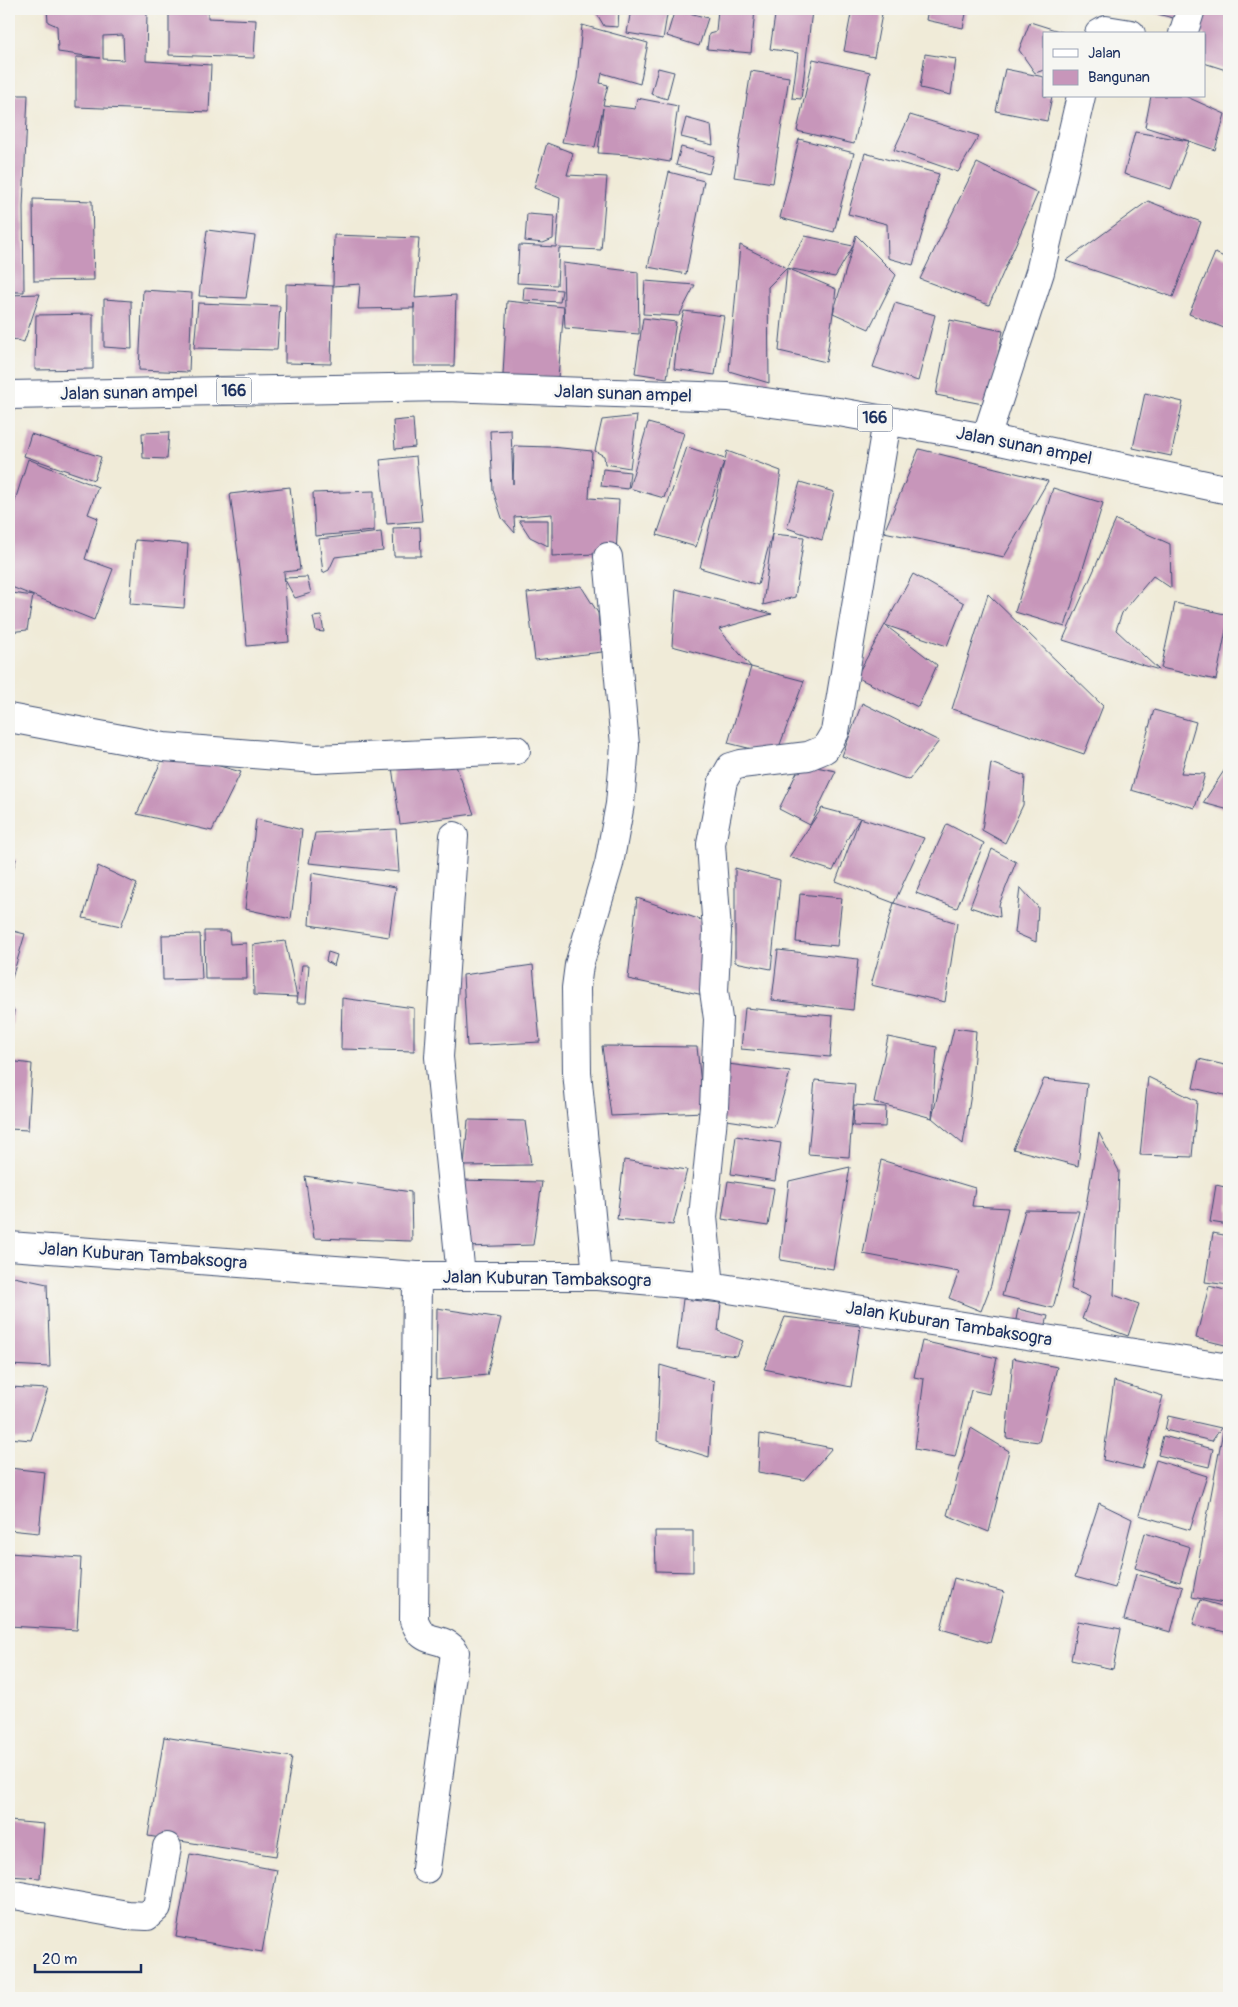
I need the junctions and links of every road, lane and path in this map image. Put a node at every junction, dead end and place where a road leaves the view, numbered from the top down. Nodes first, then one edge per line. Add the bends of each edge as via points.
1 (1192, 9) edge
2 (1102, 32) edge
3 (1118, 32) edge
4 (1184, 32) edge
5 (1081, 98) edge
6 (9, 395) edge
7 (887, 421) junction
8 (986, 438) junction
9 (1229, 490) edge
10 (608, 557) dead end
11 (9, 718) edge
12 (516, 750) dead end
13 (454, 836) dead end
14 (9, 1246) edge
15 (416, 1276) junction
16 (460, 1276) junction
17 (597, 1276) junction
18 (710, 1286) junction
19 (1229, 1368) edge
20 (167, 1847) dead end
21 (426, 1869) dead end
22 (9, 1894) edge

1 - 4 street
2 - 3 street
5 - 8 street via 1040,272
6 - 7 street, Jalan sunan ampel / 166 via 446,387 728,397
7 - 8 street, Jalan sunan ampel / 166
7 - 18 street via 835,732 825,748 808,756 741,764 731,767 723,781 711,844 717,931 714,991 718,1019 714,1107 703,1217
8 - 9 street, Jalan sunan ampel / 166
10 - 17 street via 625,745 623,774 609,864 579,965 576,988 577,1072
11 - 12 street via 164,748 317,758
13 - 16 street via 439,1057
14 - 15 street, Jalan Kuburan Tambaksogra
15 - 16 street, Jalan Kuburan Tambaksogra
15 - 21 street via 414,1621 421,1633 450,1645 455,1652
16 - 17 street, Jalan Kuburan Tambaksogra
17 - 18 street, Jalan Kuburan Tambaksogra
18 - 19 street, Jalan Kuburan Tambaksogra
20 - 22 street via 157,1907 147,1916

